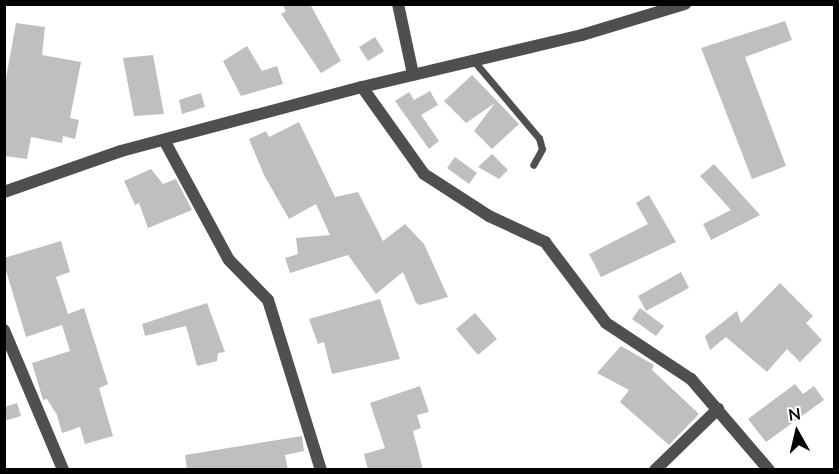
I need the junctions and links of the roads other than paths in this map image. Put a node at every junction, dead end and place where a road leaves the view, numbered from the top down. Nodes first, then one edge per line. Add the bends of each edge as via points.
1 (398, 4) edge
2 (685, 4) edge
3 (473, 60) junction
4 (412, 74) junction
5 (362, 87) junction
6 (164, 140) junction
7 (533, 165) dead end
8 (4, 192) edge
9 (4, 330) edge
10 (718, 409) junction
11 (63, 470) edge
12 (321, 470) edge
13 (655, 470) edge
14 (769, 470) edge

1 - 4 street
2 - 3 street via 629,23
3 - 4 street
3 - 7 lane via 539,138 542,149
4 - 5 street
5 - 6 street
5 - 10 street via 400,144 437,186 545,242 606,323 691,379
6 - 8 street
6 - 12 street via 229,260 268,300
9 - 11 street
10 - 13 street
10 - 14 street

